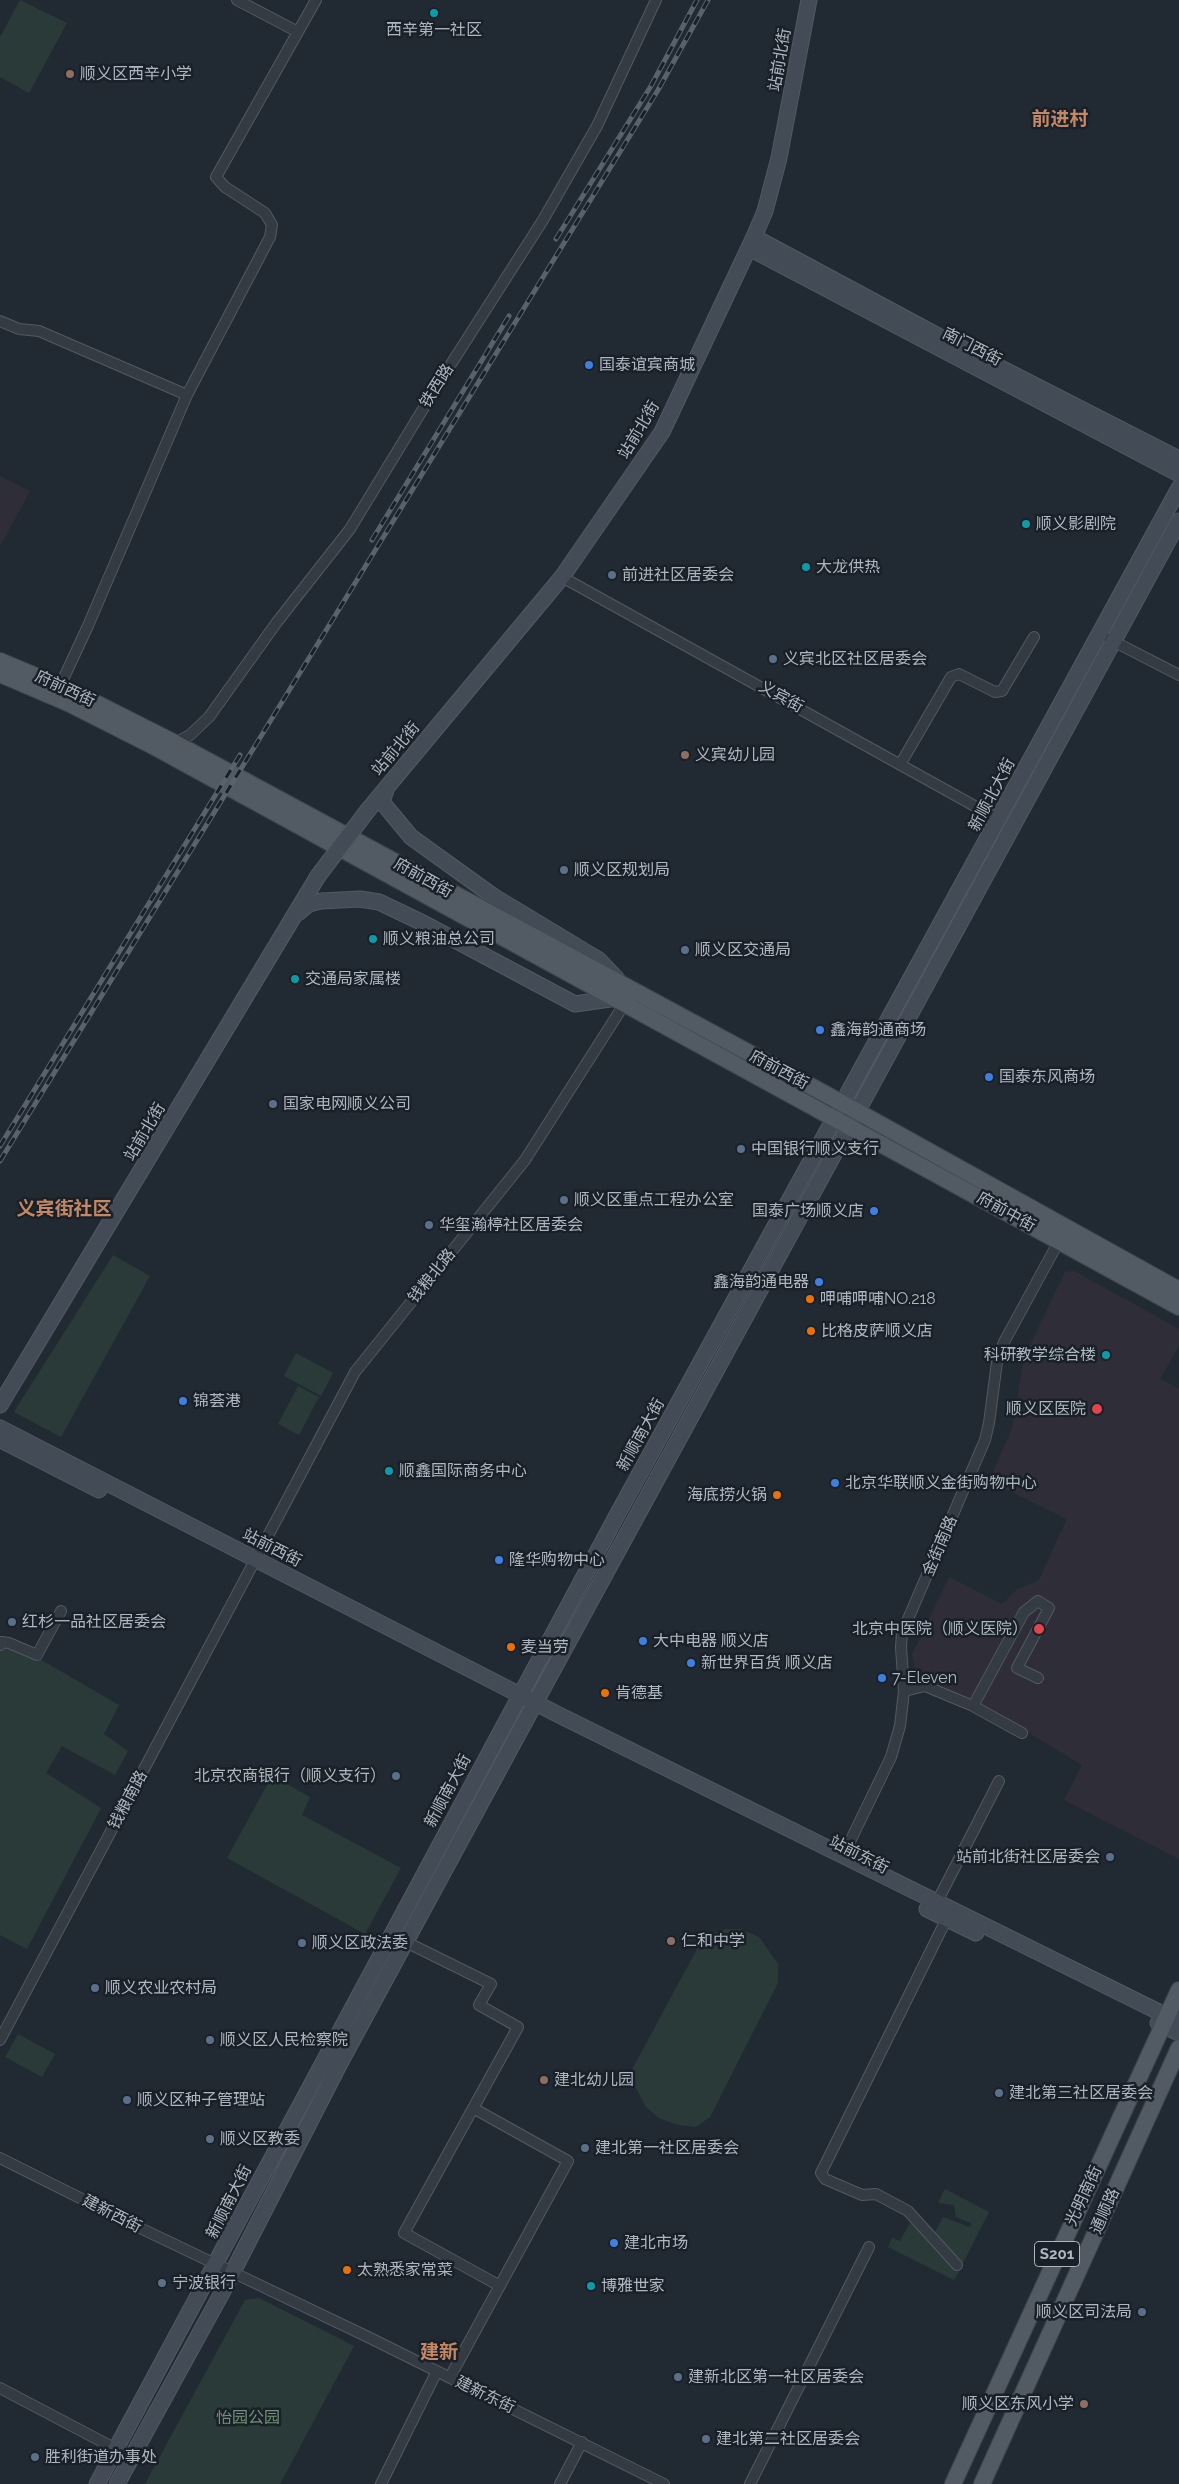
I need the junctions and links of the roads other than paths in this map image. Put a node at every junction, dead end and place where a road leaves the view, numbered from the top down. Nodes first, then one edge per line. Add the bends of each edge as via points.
1 (237, 0) edge
2 (316, 0) edge
3 (656, 0) edge
4 (809, 0) edge
5 (298, 32) junction
6 (752, 243) junction
7 (0, 321) edge
8 (187, 395) junction
9 (1091, 421) junction
10 (1179, 453) edge
11 (1179, 459) edge
12 (1179, 474) edge
13 (1179, 488) edge
14 (1179, 522) edge
15 (1179, 541) edge
16 (1133, 572) junction
17 (562, 577) junction
18 (1147, 581) junction
19 (1099, 634) junction
20 (1034, 638) dead end
21 (1114, 642) junction
22 (0, 661) edge
23 (0, 674) edge
24 (1179, 675) edge
25 (60, 686) junction
26 (175, 743) junction
27 (901, 763) junction
28 (388, 787) junction
29 (998, 819) junction
30 (292, 920) junction
31 (621, 996) junction
32 (842, 1103) junction
33 (858, 1112) junction
34 (834, 1118) junction
35 (849, 1126) junction
36 (1059, 1241) junction
37 (1179, 1290) edge
38 (1179, 1307) edge
39 (0, 1405) edge
40 (0, 1428) edge
41 (0, 1439) edge
42 (254, 1563) junction
43 (61, 1611) dead end
44 (0, 1645) edge
45 (1038, 1678) dead end
46 (904, 1691) junction
47 (526, 1702) junction
48 (973, 1706) junction
49 (1022, 1733) dead end
50 (999, 1781) dead end
51 (843, 1856) junction
52 (937, 1902) junction
53 (949, 1914) junction
54 (406, 1942) junction
55 (1179, 1990) edge
56 (1170, 2021) edge
57 (1179, 2033) edge
58 (0, 2040) edge
59 (1179, 2048) edge
60 (473, 2108) junction
61 (0, 2158) edge
62 (869, 2246) dead end
63 (957, 2265) dead end
64 (225, 2267) junction
65 (500, 2286) junction
66 (437, 2371) junction
67 (450, 2377) junction
68 (0, 2388) edge
69 (582, 2442) junction
70 (116, 2449) junction
71 (97, 2484) edge
72 (117, 2484) edge
73 (381, 2484) edge
74 (560, 2484) edge
75 (664, 2484) edge
76 (750, 2484) edge
77 (953, 2484) edge
78 (982, 2484) edge

1 - 5 street
2 - 5 street
3 - 26 street, 铁西路 via 597,126 548,212 436,386 350,528 277,622 210,717 190,735
4 - 6 main road, 站前北街 via 779,158 765,211
5 - 8 street via 216,177 224,187 265,213 272,225 270,237
6 - 9 main road, 南门西街
6 - 17 main road, 站前北街 via 662,432
7 - 8 street via 39,331
8 - 25 street
9 - 10 main road via 1116,421
9 - 11 main road, 南门西街
9 - 12 main road, 南门西街
9 - 16 main road via 1109,445 1176,483 1141,548
13 - 16 main road, 新顺北大街
14 - 18 main road
15 - 18 main road via 1167,561
16 - 19 main road, 新顺北大街
17 - 27 street, 义宾街
17 - 28 main road, 站前北街
18 - 21 main road
19 - 21 street
19 - 29 main road, 新顺北大街
20 - 27 street via 1002,691 995,692 959,674 951,677
21 - 24 street
21 - 33 main road
22 - 25 main road, 府前西街
23 - 31 main road, 府前西街 via 153,746
25 - 26 main road, 府前西街
26 - 31 main road, 府前西街
27 - 29 street, 义宾街
28 - 30 main road, 站前北街, bridge via 318,876
28 - 31 main road via 382,802 411,837 493,896 599,960
29 - 32 main road, 新顺北大街
30 - 31 main road via 309,904 321,901 360,899 379,902 575,1004
30 - 39 main road, 站前北街
31 - 32 main road, 府前西街
31 - 34 main road, 府前西街
31 - 42 street, 钱粮北路 via 525,1160 355,1372
32 - 33 main road, 府前中街
32 - 34 main road, 新顺北大街
33 - 35 main road
33 - 37 main road, 府前中街
34 - 35 main road, 府前中街
34 - 47 main road, 新顺南大街
35 - 36 main road, 府前中街
35 - 47 main road, 新顺南大街
36 - 38 main road, 府前中街
36 - 46 street, 金街南路 via 1004,1342 997,1362 985,1440 902,1633
40 - 42 main road, 站前西街
41 - 42 main road, 站前西街
42 - 47 main road, 站前西街
42 - 58 street, 钱粮南路
43 - 44 street via 37,1655 9,1643
45 - 48 street via 1017,1668 1049,1608 1038,1602 1024,1612
46 - 48 street via 926,1686
46 - 51 street, 金街南路 via 900,1726 891,1757
47 - 51 main road, 站前东街
47 - 53 main road, 站前东街
47 - 54 main road, 新顺南大街
47 - 64 main road, 新顺南大街 via 325,2056
48 - 49 street
50 - 52 street
51 - 52 main road, 站前东街
52 - 53 main road, 站前东街
53 - 56 main road, 站前东街
53 - 63 street via 821,2173 825,2179 862,2195 876,2194 908,2211
54 - 60 street via 490,1984 479,2005 518,2027
54 - 64 main road, 新顺南大街
55 - 56 main road, 光明南街 / S201
56 - 57 main road, 站前东街
56 - 77 main road, 光明南街 / S201
59 - 78 main road, 通顺路 / S201
60 - 65 street via 568,2161
60 - 65 street via 404,2233
61 - 64 street, 建新西街
62 - 76 street
64 - 66 street, 建新东街
64 - 70 main road, 新顺南大街
64 - 72 main road, 新顺南大街
65 - 67 street
66 - 67 street, 建新东街
66 - 73 street
67 - 69 street, 建新东街
68 - 70 street
69 - 74 street
69 - 75 street, 建新东街
70 - 71 main road, 新顺南大街

